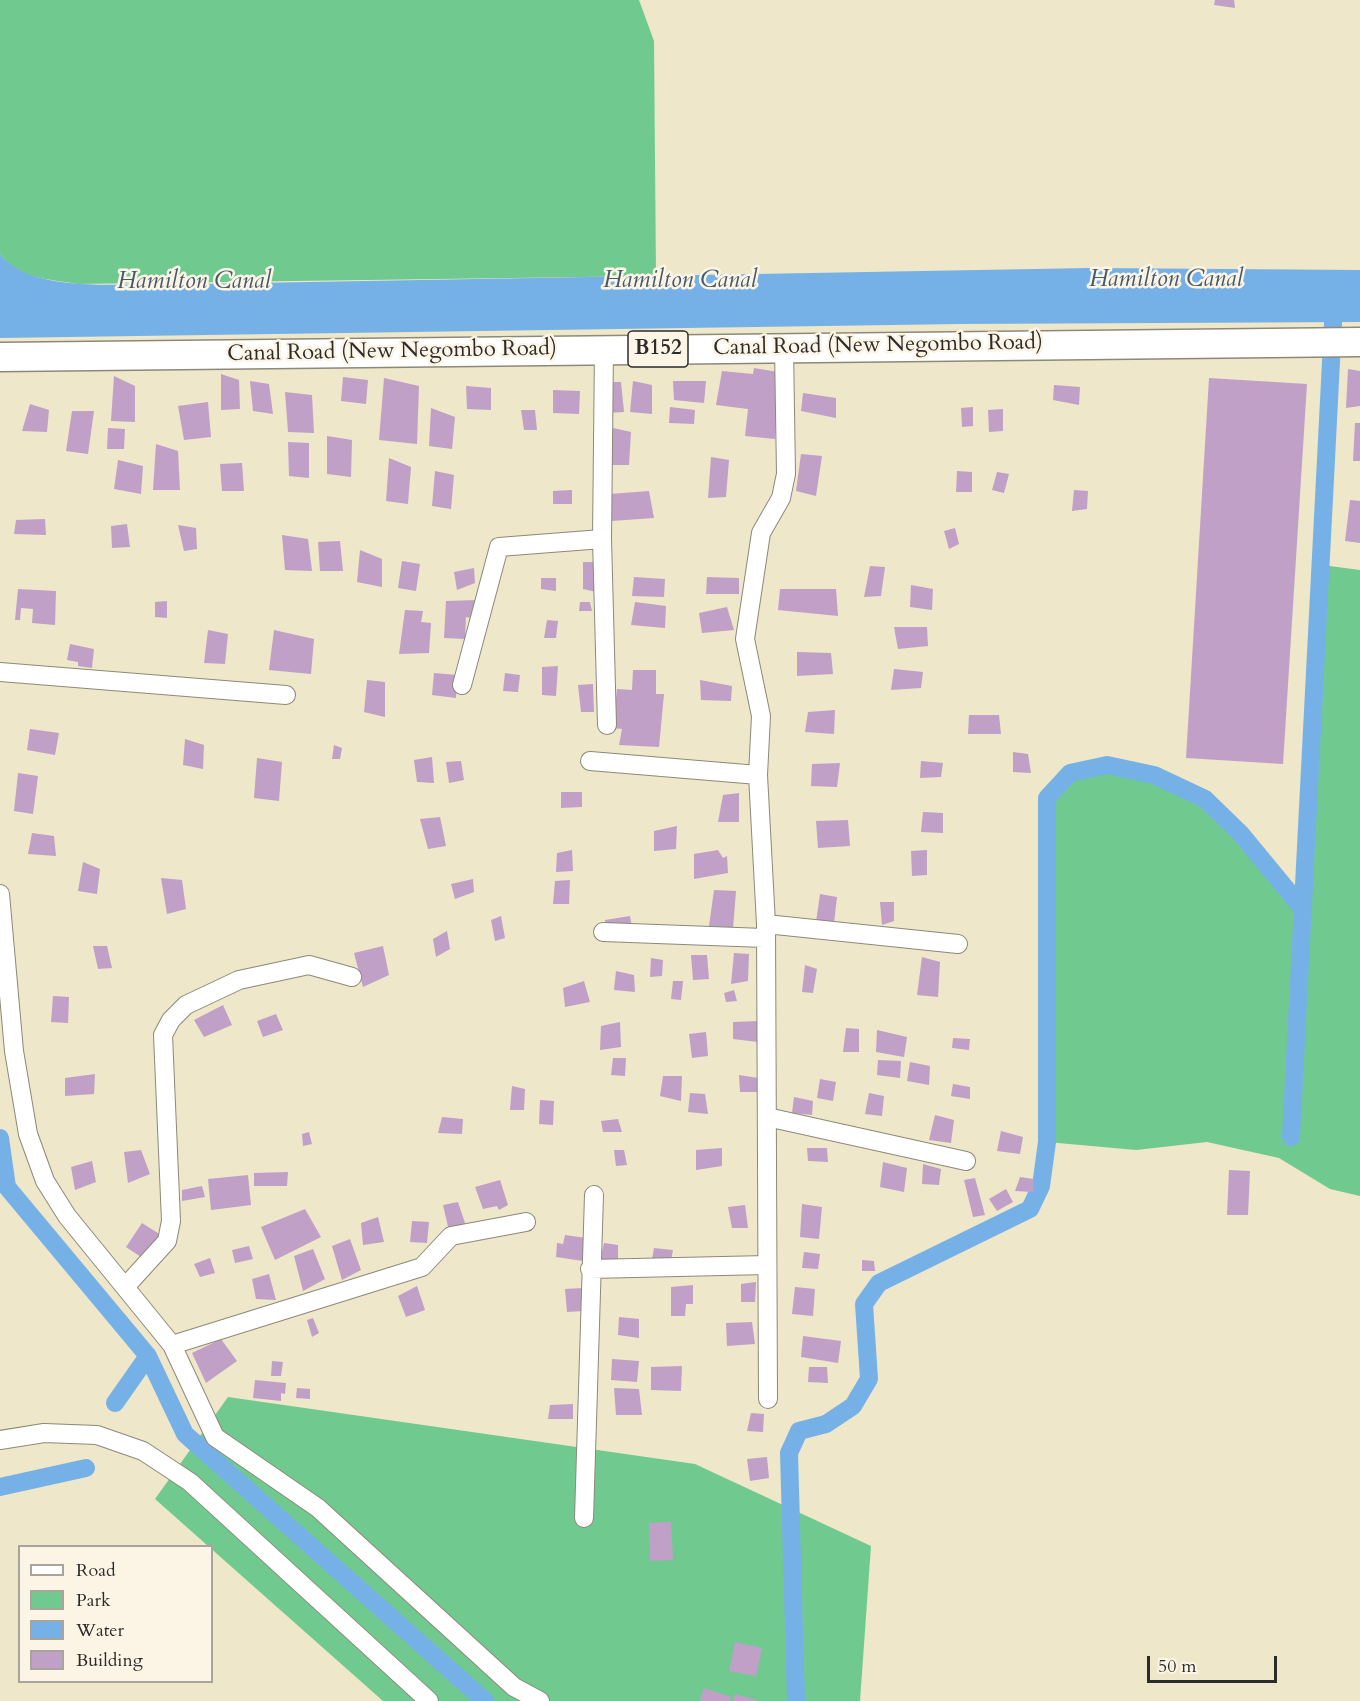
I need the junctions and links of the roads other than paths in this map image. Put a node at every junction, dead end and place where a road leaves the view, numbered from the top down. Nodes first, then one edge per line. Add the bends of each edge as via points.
1 (1356, 343) edge
2 (784, 347) junction
3 (604, 349) junction
4 (0, 357) edge
5 (602, 539) junction
6 (0, 672) edge
7 (462, 686) dead end
8 (286, 695) dead end
9 (607, 725) dead end
10 (590, 762) dead end
11 (758, 776) junction
12 (0, 894) edge
13 (765, 931) junction
14 (603, 932) dead end
15 (958, 944) dead end
16 (352, 977) dead end
17 (767, 1117) junction
18 (966, 1161) dead end
19 (594, 1196) dead end
20 (526, 1222) dead end
21 (767, 1265) junction
22 (590, 1269) junction
23 (126, 1286) junction
24 (172, 1345) junction
25 (768, 1400) dead end
26 (0, 1440) edge
27 (584, 1518) dead end
28 (429, 1701) edge
29 (540, 1701) edge

1 - 2 main road, Canal Road (New Negombo Road) / B152
2 - 3 main road, Canal Road (New Negombo Road) / B152
2 - 11 street via 786,474 781,498 761,533 745,639 761,716
3 - 4 main road, Canal Road (New Negombo Road) / B152
3 - 5 street
5 - 7 street via 499,547
5 - 9 street
6 - 8 street
10 - 11 street
11 - 13 street
12 - 23 street via 14,1052 28,1134 45,1181 61,1207
13 - 14 street
13 - 15 street
13 - 17 street
16 - 23 street via 309,965 239,980 186,1005 171,1020 163,1035 171,1221 167,1241
17 - 18 street
17 - 21 street
19 - 22 street
20 - 24 street via 451,1236 422,1268
21 - 22 street
21 - 25 street
22 - 27 street
23 - 24 street
24 - 29 street via 215,1437 318,1508 514,1688
26 - 28 street via 45,1433 97,1435 142,1451 190,1482

